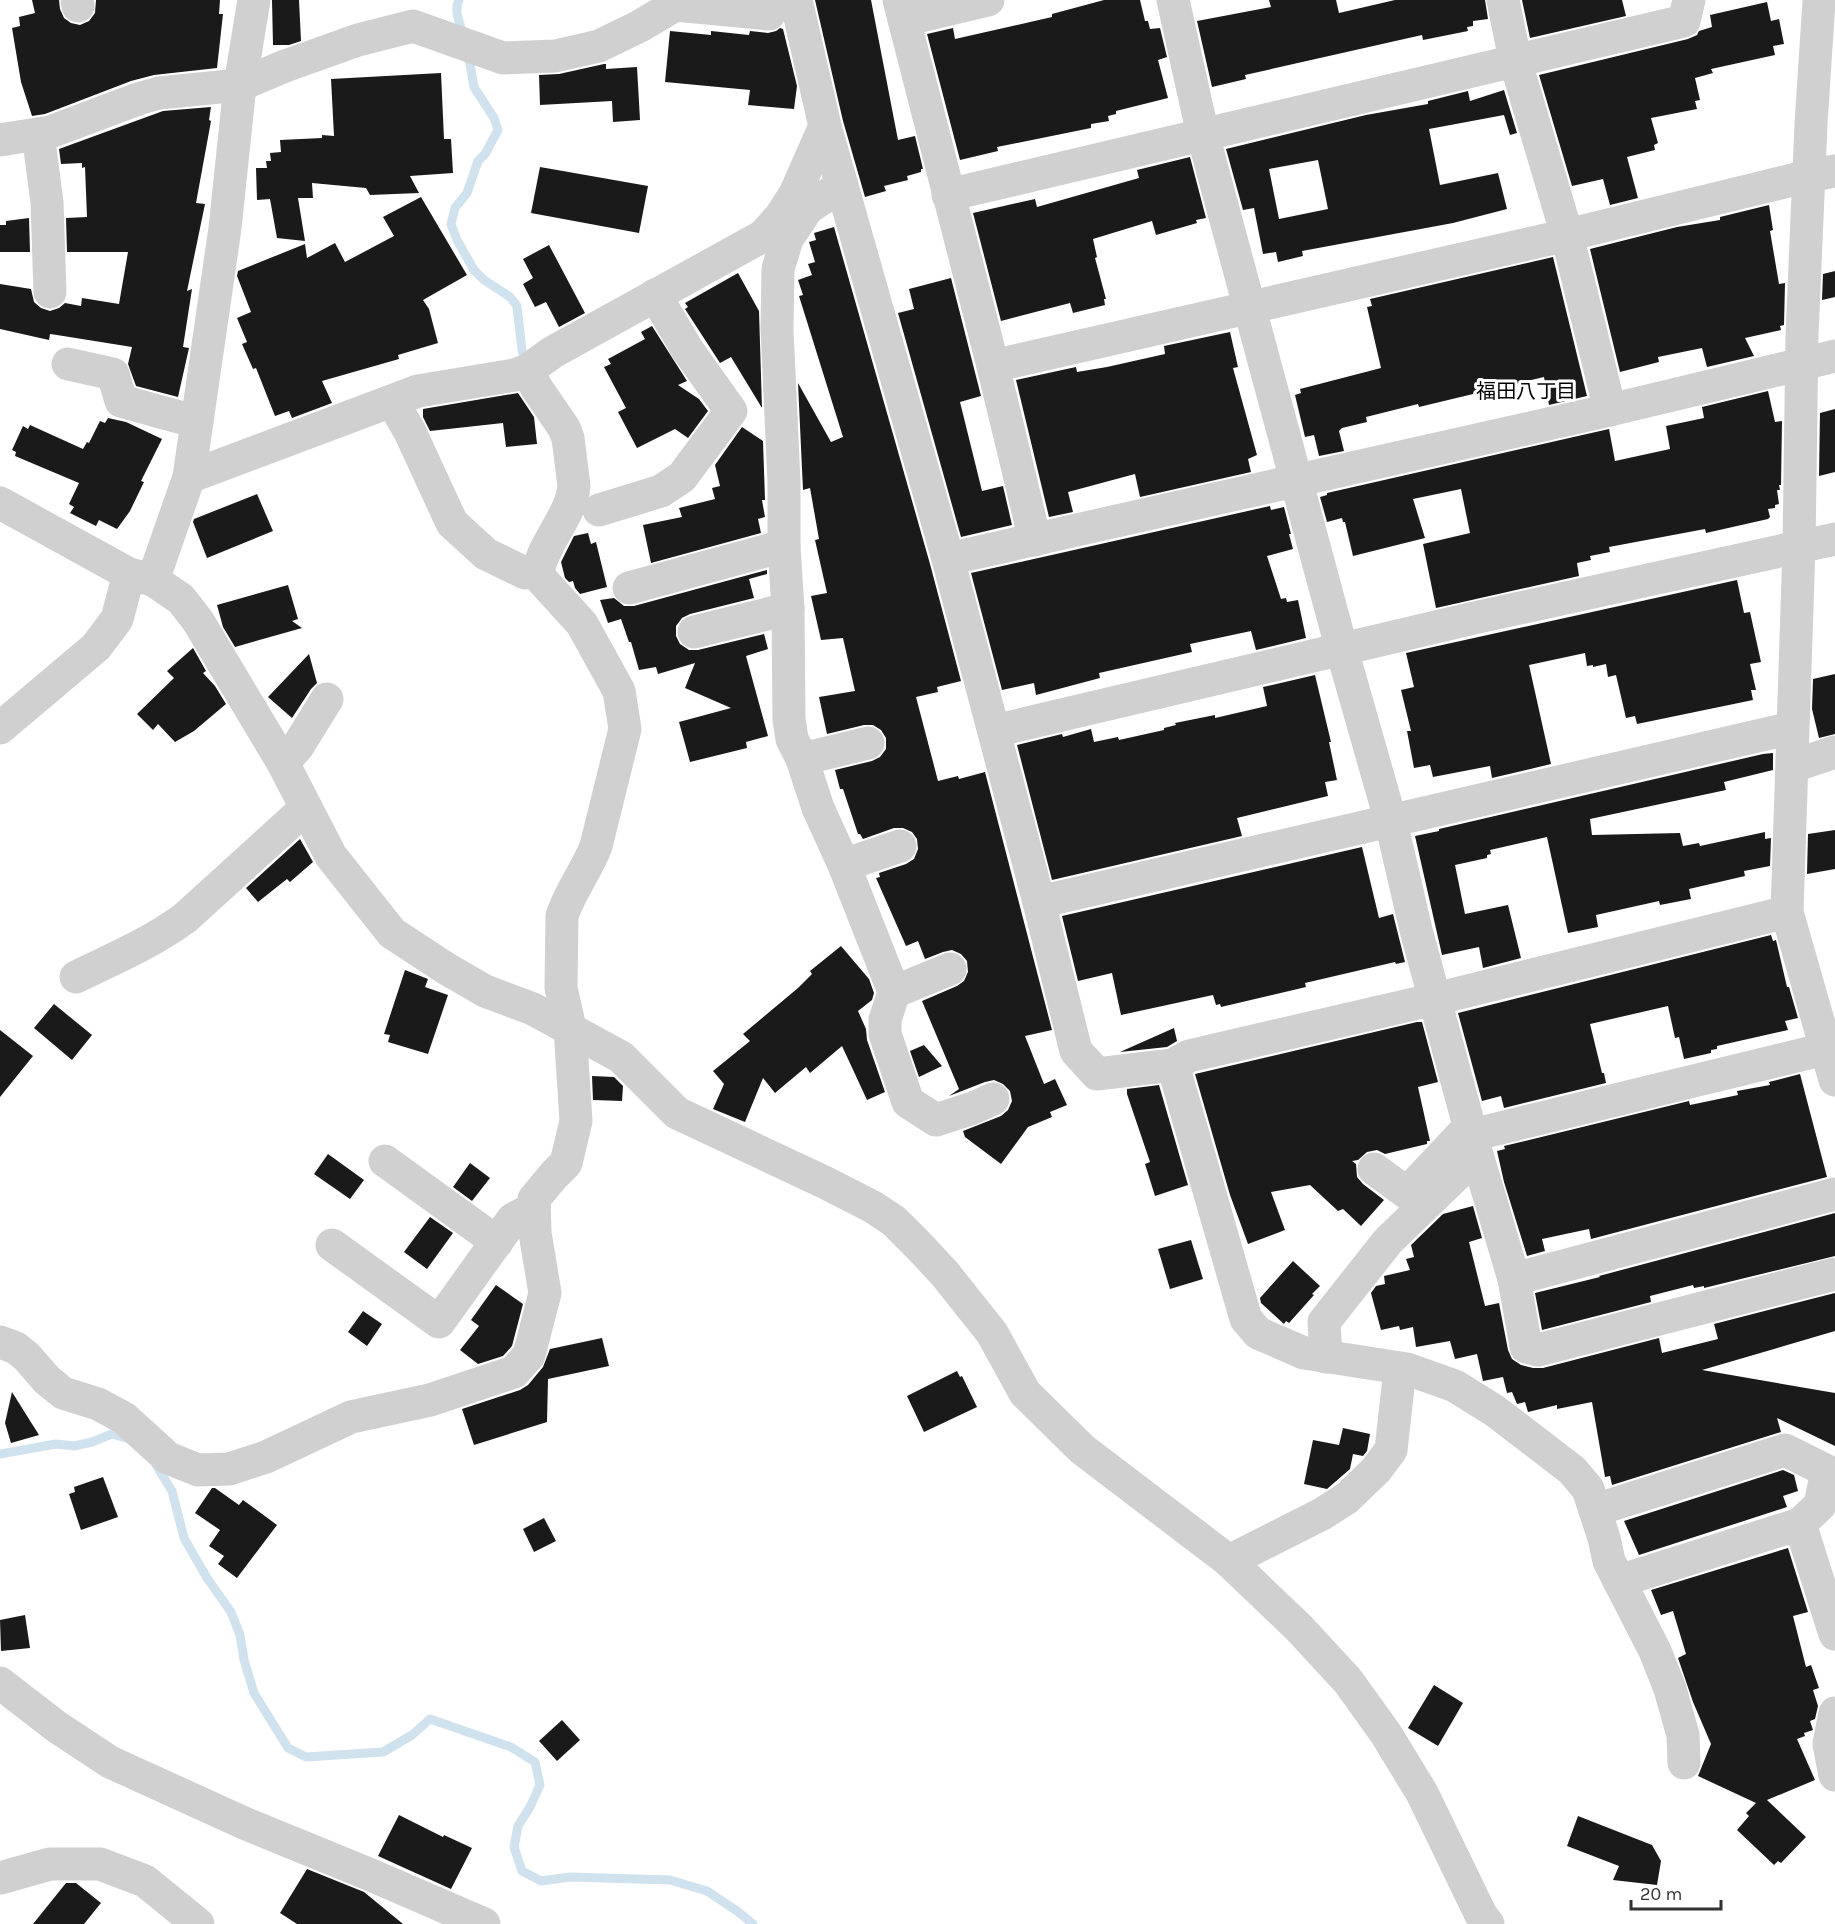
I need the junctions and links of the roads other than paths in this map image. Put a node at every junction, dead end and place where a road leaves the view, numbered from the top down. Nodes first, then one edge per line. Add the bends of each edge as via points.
1 (254, 0) edge
2 (771, 0) edge
3 (796, 0) edge
4 (988, 0) edge
5 (1173, 0) edge
6 (1503, 0) edge
7 (1689, 0) edge
8 (1823, 1) edge
9 (901, 10) edge
10 (1515, 60) junction
11 (240, 85) junction
12 (825, 126) junction
13 (38, 134) junction
14 (1203, 135) junction
15 (1, 139) edge
16 (1822, 173) edge
17 (842, 185) junction
18 (948, 195) junction
19 (1567, 235) junction
20 (50, 292) dead end
21 (655, 295) junction
22 (1250, 307) junction
23 (1835, 356) edge
24 (68, 364) dead end
25 (1802, 364) junction
26 (993, 366) junction
27 (528, 370) junction
28 (392, 401) junction
29 (1610, 410) junction
30 (197, 422) junction
31 (189, 477) junction
32 (1296, 481) junction
33 (0, 503) edge
34 (599, 510) dead end
35 (1835, 539) edge
36 (1035, 540) junction
37 (784, 546) junction
38 (1799, 547) junction
39 (948, 559) junction
40 (538, 571) junction
41 (141, 577) junction
42 (629, 588) dead end
43 (788, 609) junction
44 (694, 633) dead end
45 (1342, 650) junction
46 (327, 699) dead end
47 (0, 728) edge
48 (1792, 728) junction
49 (994, 731) junction
50 (867, 743) dead end
51 (1835, 752) edge
52 (802, 759) junction
53 (283, 763) junction
54 (1793, 766) junction
55 (306, 808) junction
56 (1391, 822) junction
57 (900, 846) dead end
58 (844, 865) junction
59 (1039, 902) junction
60 (1787, 912) junction
61 (950, 969) dead end
62 (76, 977) dead end
63 (894, 992) junction
64 (1435, 999) junction
65 (570, 1028) junction
66 (1825, 1049) junction
67 (1173, 1065) junction
68 (1835, 1080) edge
69 (993, 1099) dead end
70 (1473, 1139) junction
71 (385, 1161) dead end
72 (1374, 1169) dead end
73 (1835, 1194) edge
74 (534, 1208) junction
75 (496, 1242) junction
76 (332, 1245) dead end
77 (1835, 1274) edge
78 (1514, 1279) junction
79 (0, 1342) edge
80 (1326, 1357) junction
81 (1400, 1369) junction
82 (1595, 1510) junction
83 (1800, 1524) junction
84 (1229, 1561) junction
85 (1619, 1581) junction
86 (1835, 1634) edge
87 (0, 1683) edge
88 (1835, 1713) edge
89 (1684, 1763) dead end
90 (1835, 1775) edge
91 (0, 1878) edge
92 (198, 1924) edge
93 (484, 1924) edge
94 (1488, 1924) edge

1 - 11 street
2 - 11 street via 769,14 675,5 599,46 555,56 503,58 413,26 358,40
3 - 12 street
4 - 9 street
5 - 14 street
6 - 10 street
7 - 10 street via 1684,21
8 - 16 street
9 - 18 street
10 - 14 street
10 - 19 street
11 - 13 street via 159,93
11 - 30 street via 225,228
12 - 17 street
12 - 21 street via 795,194 764,236
13 - 15 street
13 - 20 street via 47,202
14 - 18 street
14 - 22 street
16 - 19 street
16 - 25 street
17 - 37 street via 807,209 787,239 778,269
17 - 39 street
18 - 26 street
19 - 22 street
19 - 29 street
21 - 27 street
21 - 34 street via 731,411 682,477 661,491
22 - 26 street
22 - 32 street
23 - 25 street
24 - 30 street via 113,374 120,401
25 - 29 street
25 - 38 street
26 - 36 street
27 - 28 street via 418,391
27 - 40 street via 568,438 574,486
28 - 31 street
28 - 40 street via 452,523 486,554 525,573
29 - 32 street
30 - 31 street
31 - 41 street
32 - 36 street
32 - 45 street
33 - 41 street
35 - 38 street
36 - 39 street
37 - 42 street
37 - 43 street
38 - 45 street
38 - 48 street
39 - 49 street
40 - 65 street via 582,624 608,669 619,691 625,729 596,846 562,916 561,988
41 - 47 street via 96,647
41 - 53 street via 181,599 198,621
43 - 44 street
43 - 52 street via 789,719 792,740
45 - 49 street
45 - 56 street
46 - 53 street
48 - 54 street
48 - 56 street
49 - 59 street
50 - 52 street
51 - 54 street
52 - 58 street via 818,808
53 - 55 street
54 - 60 street
55 - 62 street via 169,930
55 - 65 street via 331,856 392,933 485,991
56 - 59 street
56 - 64 street
57 - 58 street
58 - 63 street
59 - 67 street via 1076,1051 1097,1074
60 - 64 street
60 - 66 street
61 - 63 street
63 - 69 street via 885,1034 908,1102 936,1120
64 - 67 street via 1189,1056
64 - 70 street
65 - 74 street via 576,1121 566,1163 534,1199
65 - 84 street via 621,1057 677,1113 824,1182 894,1221 945,1274 992,1333 1025,1393 1082,1449
66 - 68 street
66 - 70 street
67 - 80 street via 1246,1319 1258,1333 1304,1353
70 - 72 street via 1407,1193
70 - 78 street
70 - 80 street via 1324,1322
71 - 75 street
73 - 78 street
74 - 75 street via 513,1220
74 - 79 street via 545,1293 529,1355 514,1372 430,1400 351,1417 266,1457 229,1469 198,1470 168,1458 124,1418 98,1404 63,1393 16,1348
75 - 76 street via 440,1322
77 - 78 street via 1538,1350 1527,1347
80 - 81 street
81 - 82 street via 1455,1386 1495,1411 1572,1470 1588,1489
81 - 84 street via 1390,1450 1376,1470 1347,1498 1322,1514
82 - 83 street via 1785,1450 1827,1471 1820,1505
82 - 85 street via 1609,1561
83 - 85 street
83 - 86 street
84 - 94 street via 1300,1629 1348,1682 1386,1734 1422,1793
85 - 89 street via 1670,1689 1683,1736
87 - 93 street via 110,1762
88 - 90 street via 1828,1744
91 - 92 street via 50,1864 100,1864 145,1881

